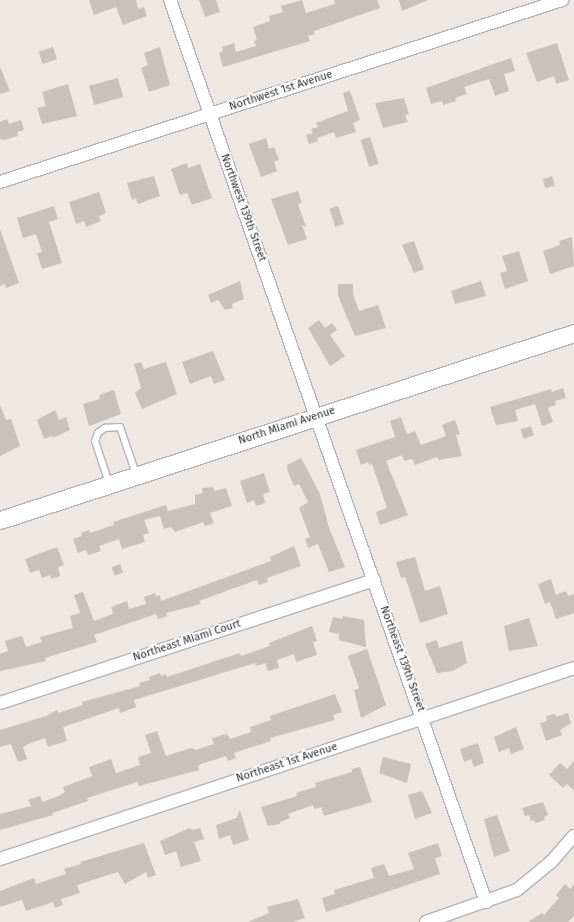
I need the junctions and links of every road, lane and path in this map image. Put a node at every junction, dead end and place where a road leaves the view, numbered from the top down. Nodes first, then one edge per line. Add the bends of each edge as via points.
1 (170, 0) edge
2 (562, 0) edge
3 (209, 114) junction
4 (0, 182) edge
5 (574, 333) edge
6 (316, 416) junction
7 (136, 475) junction
8 (110, 484) junction
9 (0, 520) edge
10 (374, 580) junction
11 (574, 668) edge
12 (0, 703) edge
13 (423, 718) junction
14 (574, 836) edge
15 (0, 859) edge
16 (486, 902) junction
17 (426, 922) edge

1 - 3 street, Northwest 139th Street
2 - 3 street, Northwest 1st Avenue
3 - 4 street, Northwest 1st Avenue
3 - 6 street, Northwest 139th Street
5 - 6 street, North Miami Avenue
6 - 7 street, North Miami Avenue
6 - 10 street, Northeast 139th Street
7 - 8 street, North Miami Avenue
7 - 8 lane via 120,427 105,428 98,433 96,441
8 - 9 street, North Miami Avenue
10 - 12 street, Northeast Miami Court
10 - 13 street, Northeast 139th Street
11 - 13 street, Northeast 1st Avenue
13 - 15 street, Northeast 1st Avenue
13 - 16 street, Northeast 139th Street
14 - 16 street via 552,861 517,890
16 - 17 street

